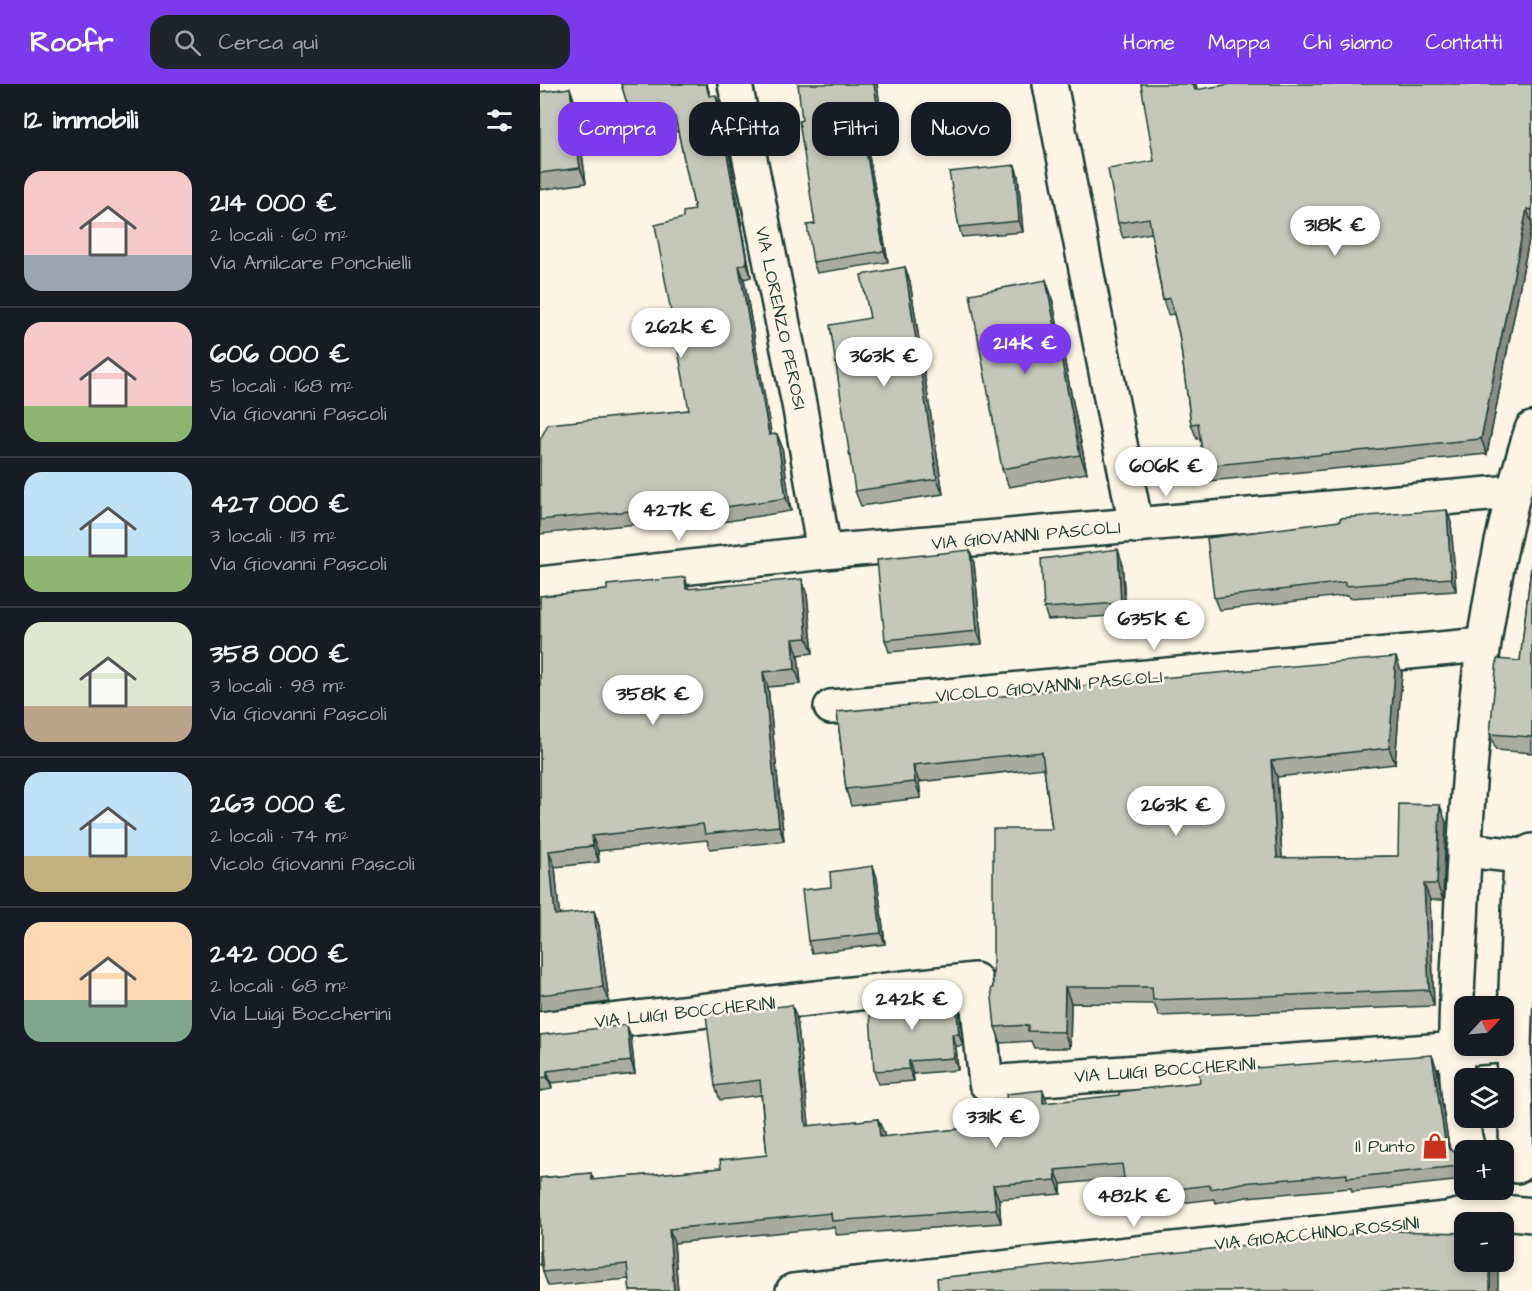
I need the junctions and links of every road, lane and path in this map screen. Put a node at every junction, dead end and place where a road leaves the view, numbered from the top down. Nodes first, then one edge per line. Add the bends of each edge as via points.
1 (735, 84) edge
2 (1050, 84) edge
3 (1532, 429) edge
4 (1512, 492) junction
5 (1136, 526) junction
6 (824, 552) junction
7 (540, 584) edge
8 (1482, 645) junction
9 (831, 707) dead end
10 (1464, 850) junction
11 (1526, 854) edge
12 (1457, 996) edge
13 (540, 1029) edge
14 (1514, 1046) joint
15 (1454, 1049) edge
16 (1456, 1056) edge
17 (1465, 1140) edge
18 (1517, 1166) dead end
19 (1480, 1200) edge
20 (1532, 1215) edge
21 (916, 1285) edge
22 (793, 1291) edge

1 - 6 street, VIA LORENZO PEROSI via 800,409
2 - 5 street
3 - 4 street
4 - 5 street, VIA GIOVANNI PASCOLI
4 - 8 street
5 - 6 street, VIA GIOVANNI PASCOLI
6 - 7 street, VIA GIOVANNI PASCOLI
8 - 9 street, VICOLO GIOVANNI PASCOLI
8 - 10 street
10 - 11 street
10 - 12 street
11 - 14 street
13 - 15 street, VIA LUIGI BOCCHERINI via 975,980 986,1083
14 - 18 street
16 - 17 street
19 - 20 street, VIA GIOACCHINO ROSSINI
19 - 21 street, VIA GIOACCHINO ROSSINI via 1446,1219
21 - 22 street, VIA GIOACCHINO ROSSINI

